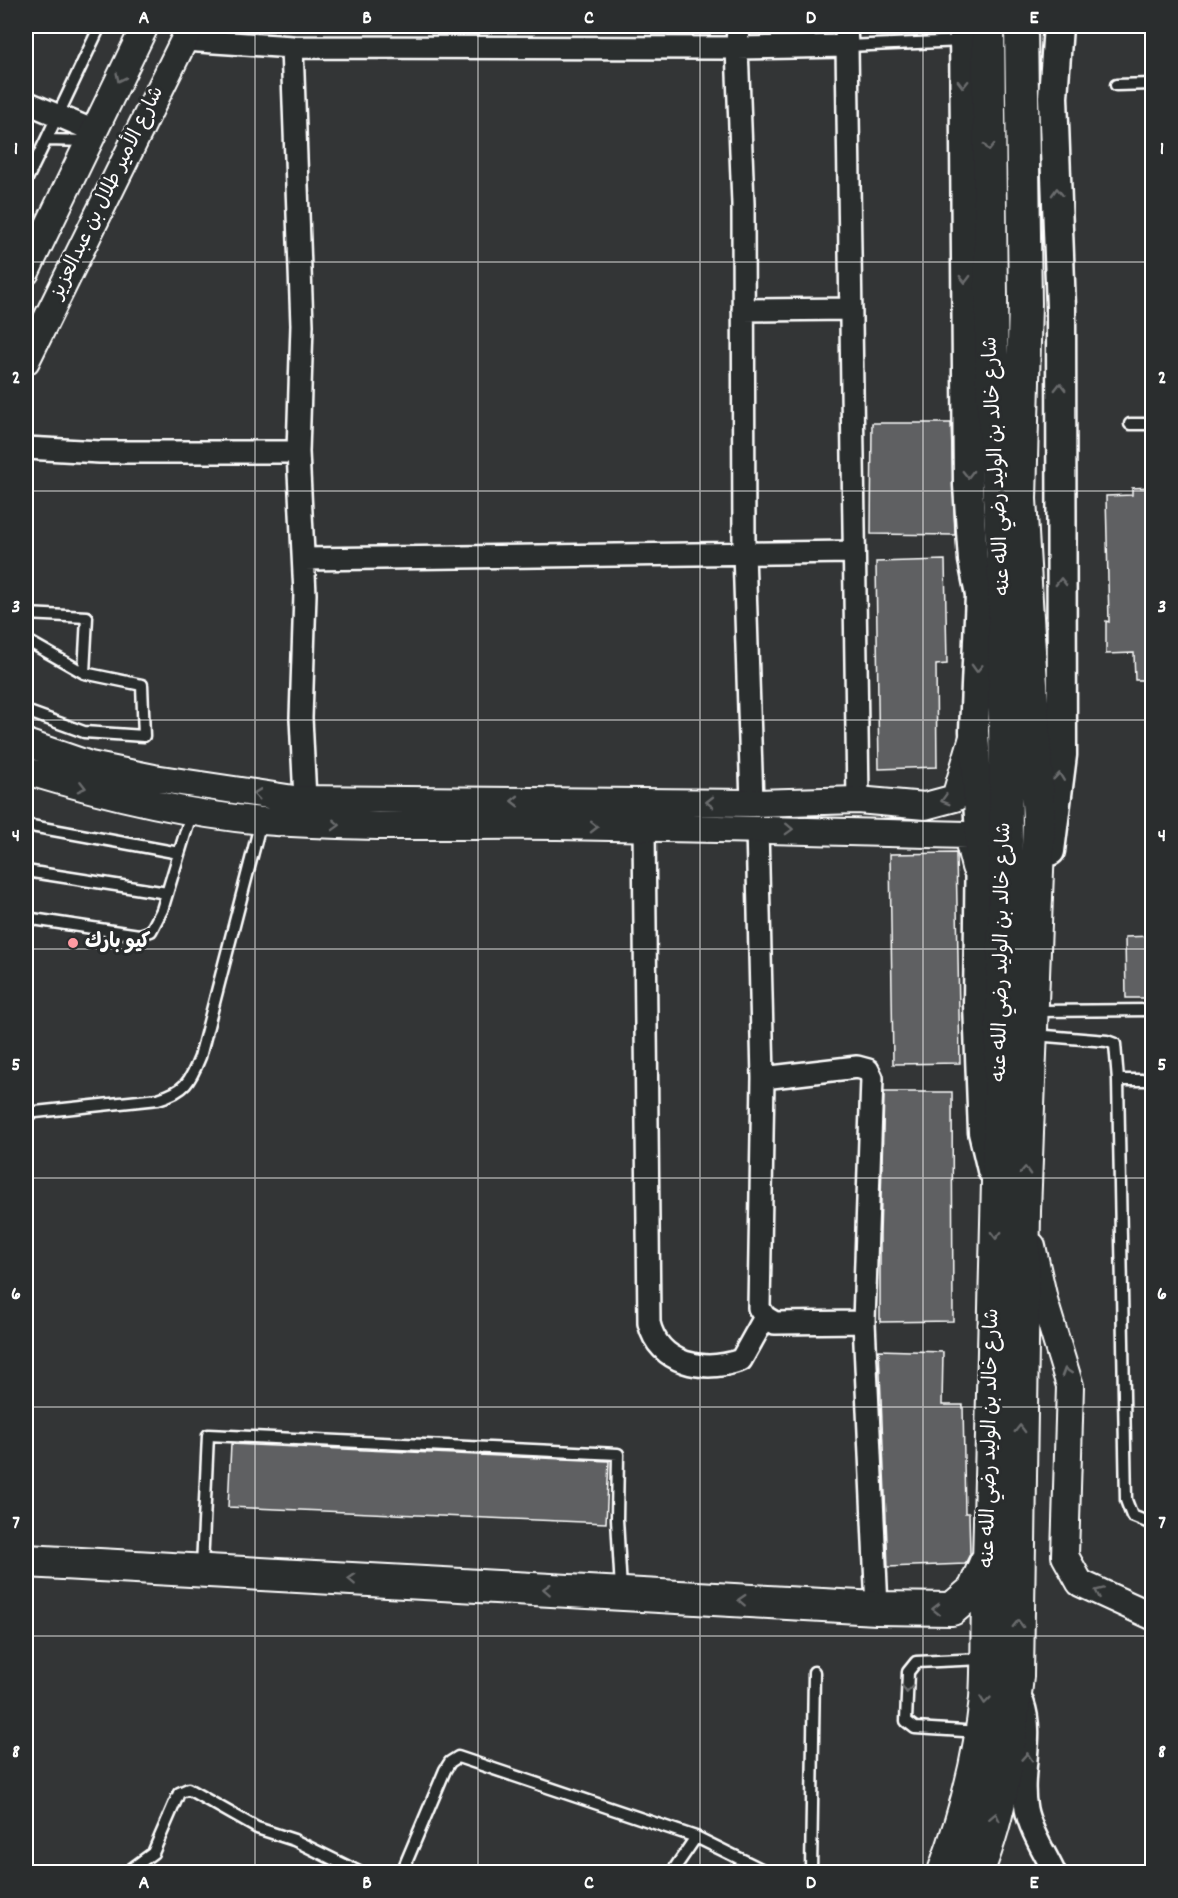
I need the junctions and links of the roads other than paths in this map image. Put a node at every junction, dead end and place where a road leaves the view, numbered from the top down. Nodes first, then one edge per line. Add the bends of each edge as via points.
1 (100, 26) edge
2 (145, 26) edge
3 (738, 26) edge
4 (1021, 26) edge
5 (1058, 26) edge
6 (972, 31) edge
7 (187, 33) edge
8 (846, 36) edge
9 (292, 47) junction
10 (737, 48) junction
11 (1116, 84) dead end
12 (1152, 84) edge
13 (26, 102) edge
14 (57, 115) junction
15 (92, 136) junction
16 (46, 140) junction
17 (26, 181) edge
18 (26, 272) edge
19 (851, 309) junction
20 (743, 310) junction
21 (26, 361) edge
22 (1130, 424) dead end
23 (1152, 424) edge
24 (26, 448) edge
25 (298, 452) junction
26 (744, 552) junction
27 (853, 552) junction
28 (304, 559) junction
29 (26, 614) edge
30 (26, 640) edge
31 (84, 673) junction
32 (26, 711) edge
33 (974, 731) junction
34 (26, 743) edge
35 (26, 771) edge
36 (305, 799) junction
37 (858, 800) junction
38 (752, 803) junction
39 (192, 810) junction
40 (261, 821) junction
41 (26, 825) edge
42 (644, 827) junction
43 (757, 828) junction
44 (179, 853) junction
45 (26, 871) edge
46 (979, 881) junction
47 (167, 893) junction
48 (26, 918) edge
49 (1152, 1010) edge
50 (1031, 1016) junction
51 (763, 1078) junction
52 (1118, 1080) junction
53 (1152, 1080) edge
54 (26, 1113) edge
55 (997, 1189) junction
56 (1024, 1211) junction
57 (765, 1317) junction
58 (864, 1322) junction
59 (1152, 1524) edge
60 (988, 1558) junction
61 (29, 1560) edge
62 (202, 1570) junction
63 (622, 1594) junction
64 (877, 1608) junction
65 (1152, 1616) edge
66 (987, 1658) junction
67 (814, 1672) dead end
68 (1016, 1681) junction
69 (981, 1732) junction
70 (696, 1837) junction
71 (127, 1872) edge
72 (359, 1872) edge
73 (402, 1872) edge
74 (672, 1872) edge
75 (767, 1872) edge
76 (811, 1872) edge
77 (944, 1872) edge
78 (977, 1872) edge
79 (1054, 1872) edge

1 - 14 lane
2 -> 15 street, شارع الأمير طلال بن عبدالعزيز
3 - 10 street
4 - 50 main road, شارع خالد بن الوليد رضي الله عنه via 1025,303 1020,499 1039,819
50 -> 5 main road via 1062,755 1061,308 1053,96
6 - 8 lane
6 -> 33 main road via 968,485 973,560 980,595
6 -> 55 main road, شارع خالد بن الوليد رضي الله عنه via 1004,578 1006,841
7 - 9 street
7 - 21 street, شارع الأمير طلال بن عبدالعزيز
8 - 10 street
8 - 19 street
9 - 10 street
9 - 25 street via 302,325
10 - 20 street
11 - 12 lane
13 - 14 street
14 - 15 street
14 - 16 lane
15 - 16 lane
15 - 18 street, شارع الأمير طلال بن عبدالعزيز
16 - 17 lane
19 - 20 street
19 - 27 street
20 - 26 street
22 - 23 lane
24 - 25 street
25 - 28 street
26 - 27 street
26 - 28 street
26 - 38 street
27 - 37 street
28 - 36 street via 301,718
29 - 31 lane via 87,617
30 - 31 lane
31 - 32 lane via 142,686 144,736 84,732
33 -> 37 street via 955,798 925,806
33 - 46 main road
36 -> 34 street via 154,778 90,765
35 -> 39 street via 79,787
38 -> 36 street
37 - 38 street
39 - 40 street
39 - 44 lane
40 -> 42 street via 341,826
40 - 54 lane via 200,1057 191,1078 177,1093 158,1099
41 - 44 lane
42 - 43 street
42 - 57 street via 652,1336 668,1356 699,1367 723,1366 741,1360
43 -> 46 street via 966,835
43 - 51 street
44 - 47 lane
45 - 47 lane
46 - 55 main road via 983,1132
47 - 48 lane via 151,931 139,935
49 - 50 lane
50 - 52 lane via 1115,1044
56 -> 50 main road, شارع خالد بن الوليد رضي الله عنه
51 - 57 street via 759,1308
51 - 58 street via 857,1067 868,1070 872,1078
52 - 53 lane
52 - 59 lane via 1126,1500 1132,1516
55 -> 60 main road, شارع خالد بن الوليد رضي الله عنه
65 -> 56 street via 1080,1583 1065,1557 1070,1386 1045,1304
68 -> 56 main road, شارع خالد بن الوليد رضي الله عنه
57 - 58 street via 774,1323
58 - 64 street
60 -> 64 main road via 974,1590 952,1609
60 - 66 main road, شارع خالد بن الوليد رضي الله عنه
61 - 62 main road
63 -> 62 main road
62 - 63 lane via 208,1435 618,1454
64 -> 63 main road
66 -> 69 main road, شارع خالد بن الوليد رضي الله عنه
66 -> 69 lane via 916,1662 908,1672 909,1726
67 - 76 lane
78 -> 68 main road, شارع خالد بن الوليد رضي الله عنه via 1011,1745
79 -> 68 street via 1026,1810 1026,1710
69 - 77 main road, شارع خالد بن الوليد رضي الله عنه via 958,1835
70 - 73 lane via 458,1757 445,1770
70 - 74 lane
70 - 75 lane
71 - 72 lane via 153,1853 179,1793 188,1789 257,1828 294,1840

